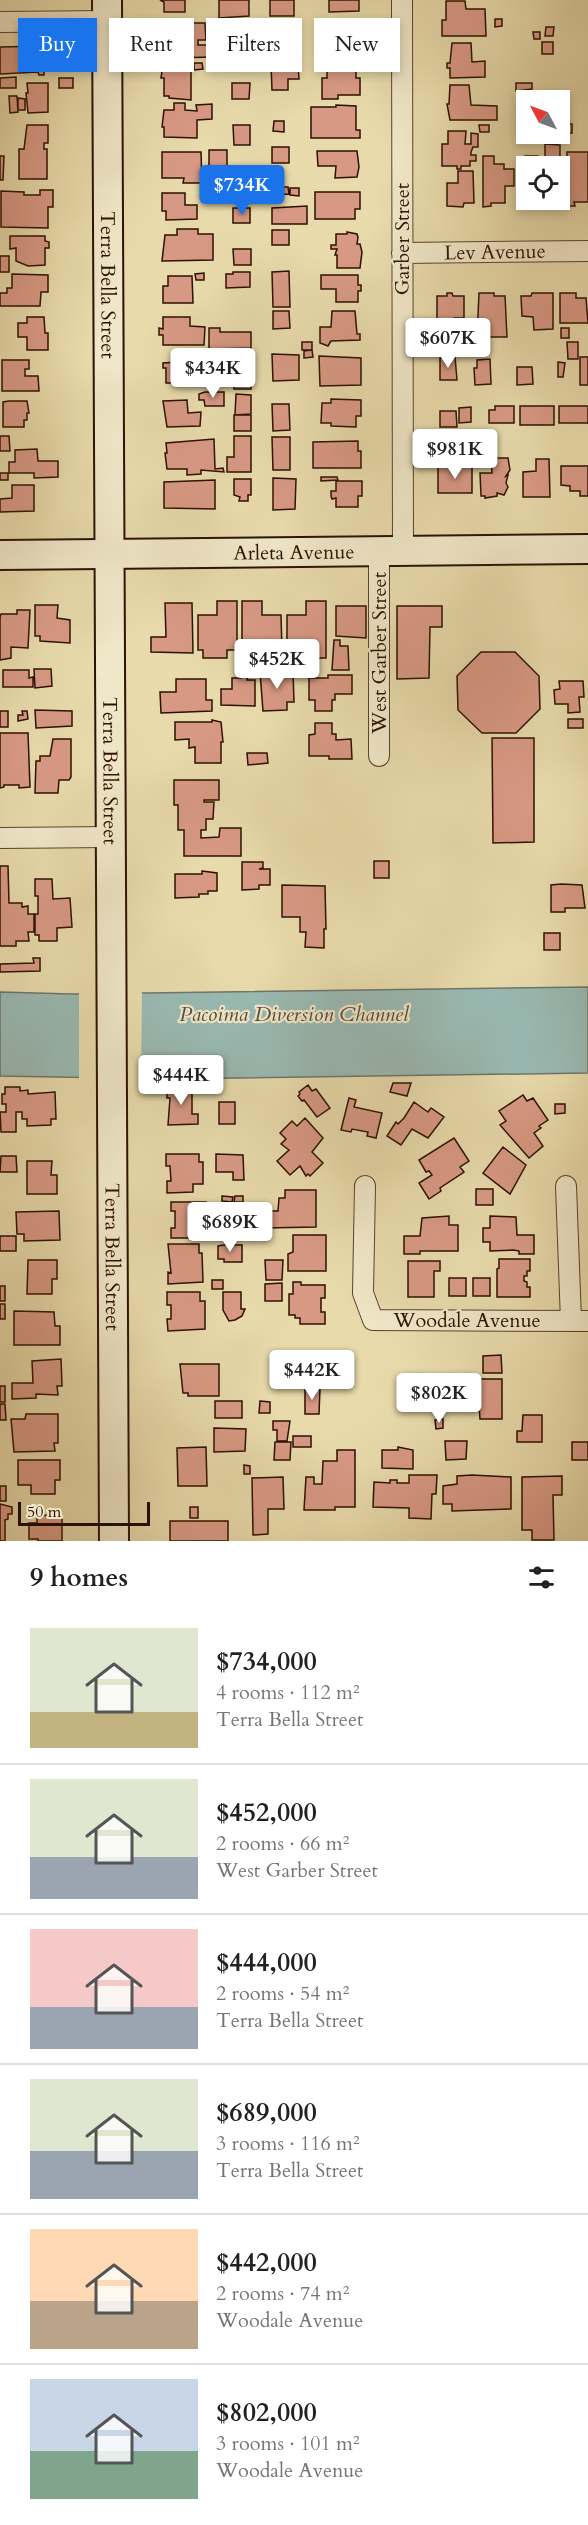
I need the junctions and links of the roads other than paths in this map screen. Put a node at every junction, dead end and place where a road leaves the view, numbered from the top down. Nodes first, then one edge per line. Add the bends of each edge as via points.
1 (402, 0) edge
2 (108, 11) edge
3 (0, 22) edge
4 (588, 251) edge
5 (402, 253) junction
6 (588, 549) edge
7 (391, 551) junction
8 (109, 554) junction
9 (0, 555) edge
10 (379, 756) dead end
11 (0, 837) edge
12 (111, 837) junction
13 (364, 1186) dead end
14 (566, 1186) dead end
15 (579, 1321) edge
16 (114, 1541) edge

1 - 5 street, Garber Street
2 - 3 street
2 - 8 main road, Terra Bella Street
4 - 5 street, Lev Avenue
5 - 7 street, Garber Street
6 - 7 main road, Arleta Avenue
7 - 8 main road, Arleta Avenue
7 - 10 street, West Garber Street
8 - 9 main road, Arleta Avenue
8 - 12 main road, Terra Bella Street
11 - 12 street
12 - 16 main road, Terra Bella Street
13 - 15 street, Woodale Avenue via 363,1293 373,1320
14 - 15 street

